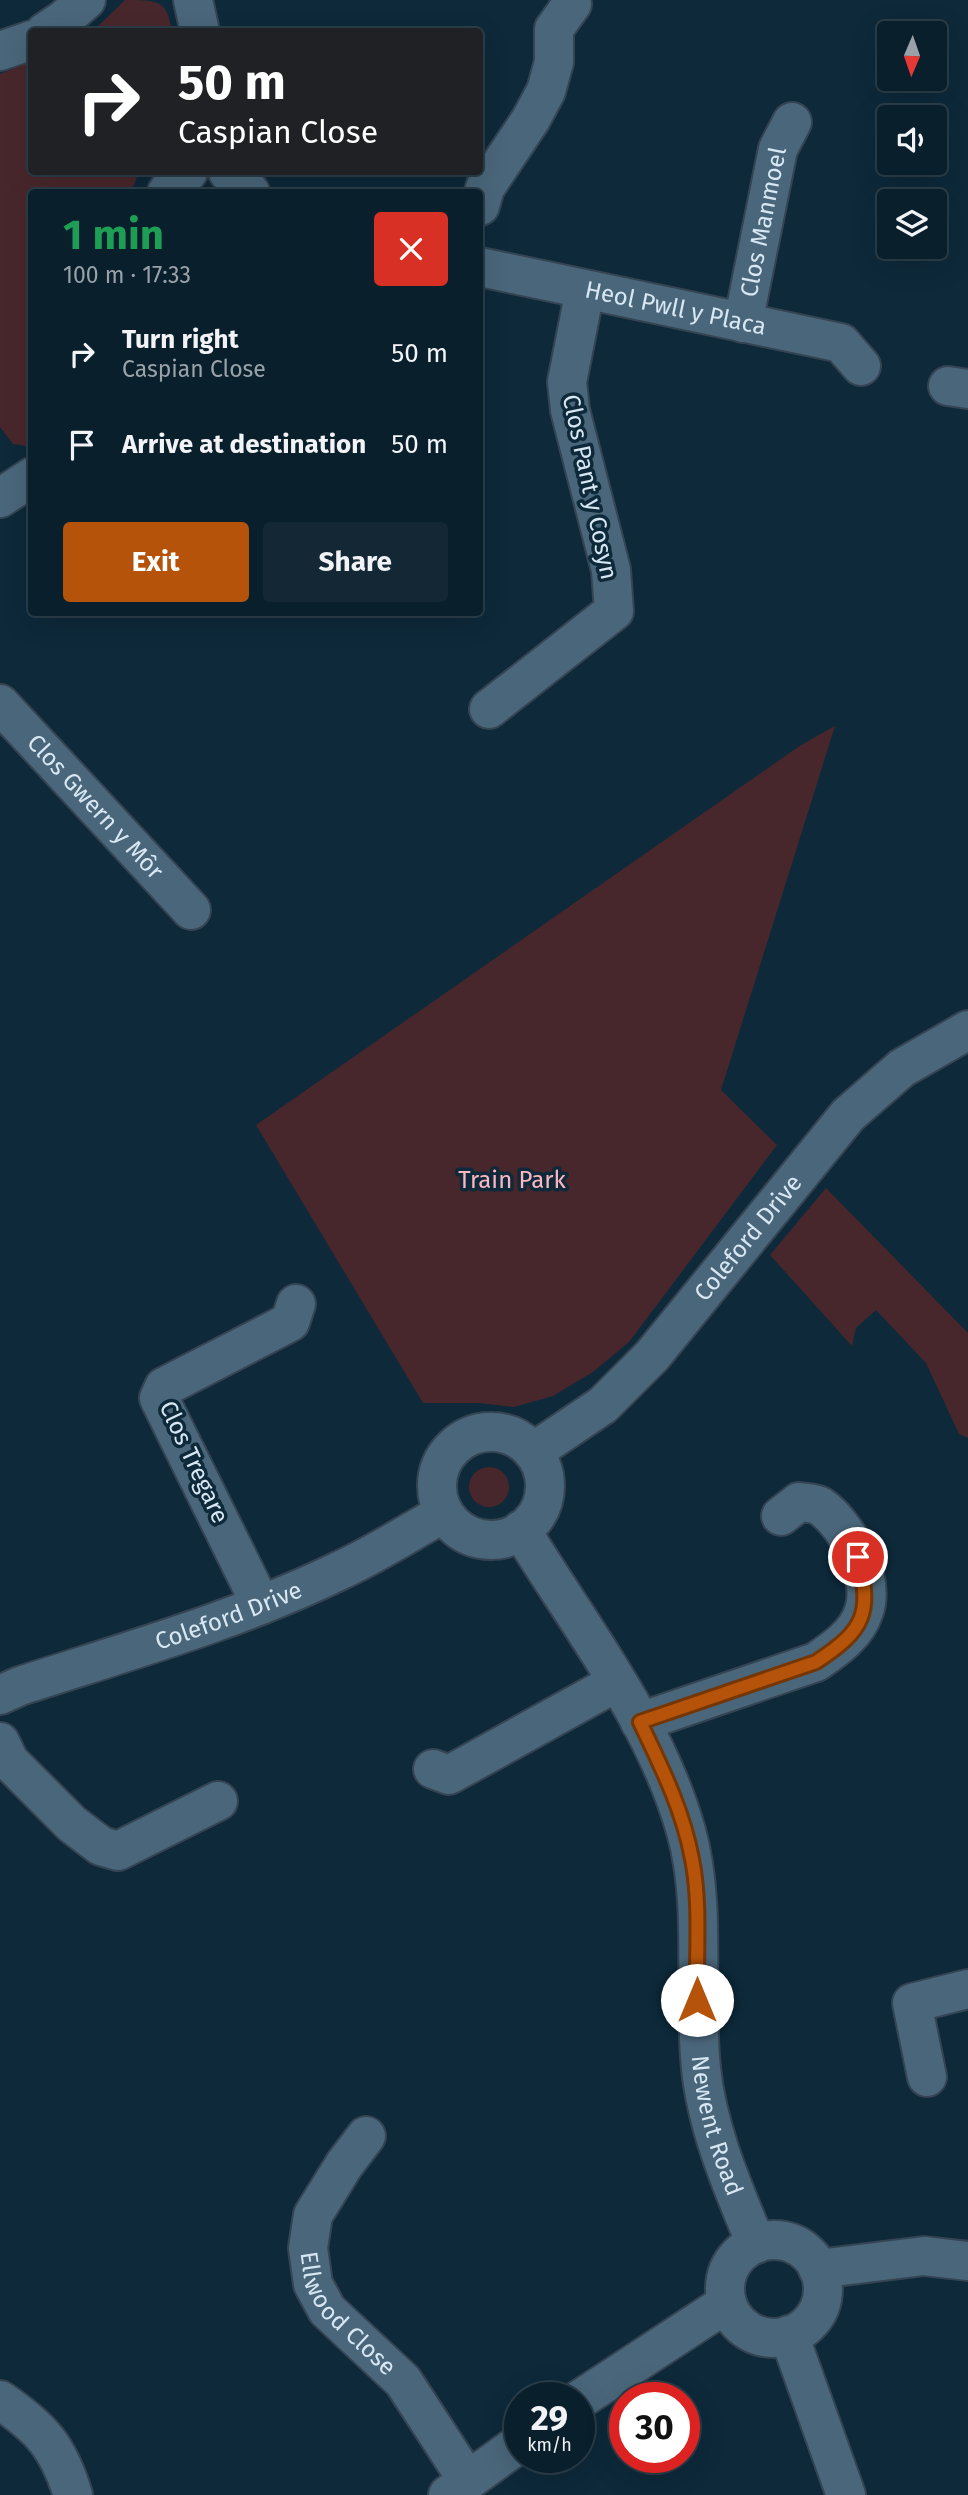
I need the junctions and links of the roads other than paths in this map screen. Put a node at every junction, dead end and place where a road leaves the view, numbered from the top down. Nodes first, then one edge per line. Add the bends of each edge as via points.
1 (86, 0) edge
2 (193, 0) edge
3 (572, 4) dead end
4 (51, 28) edge
5 (199, 28) edge
6 (28, 41) edge
7 (0, 51) edge
8 (792, 122) dead end
9 (182, 175) edge
10 (235, 175) edge
11 (169, 189) edge
12 (247, 189) edge
13 (483, 195) edge
14 (483, 268) edge
15 (585, 290) junction
16 (743, 323) junction
17 (861, 366) dead end
18 (0, 704) edge
19 (489, 709) dead end
20 (191, 910) dead end
21 (968, 1030) edge
22 (296, 1304) dead end
23 (533, 1452) junction
24 (444, 1513) junction
25 (781, 1516) dead end
26 (522, 1530) junction
27 (261, 1605) junction
28 (617, 1682) junction
29 (0, 1695) edge
30 (640, 1722) junction
31 (0, 1742) edge
32 (433, 1769) dead end
33 (218, 1801) dead end
34 (968, 1989) edge
35 (927, 2077) dead end
36 (366, 2136) dead end
37 (756, 2244) junction
38 (968, 2260) edge
39 (818, 2269) junction
40 (727, 2303) junction
41 (789, 2335) junction
42 (595, 2389) edge
43 (0, 2400) edge
44 (504, 2455) edge
45 (458, 2488) edge
46 (73, 2495) edge
47 (846, 2495) edge

1 - 4 street
2 - 5 street
3 - 13 street via 554,29 554,62 546,91
6 - 7 street
8 - 16 street, Clos Manmoel via 778,149
9 - 11 street
10 - 12 street
14 - 15 street, Heol Pwll y Placa
15 - 16 street, Heol Pwll y Placa
15 - 19 street, Clos Pant y Cosyn via 567,382 611,570 614,611
16 - 17 street, Heol Pwll y Placa via 841,342
18 - 20 street, Clos Gwern y Môr
21 - 23 street, Coleford Drive via 902,1068 848,1115 652,1356 603,1405
22 - 27 street, Clos Tregare via 290,1322 164,1387 159,1398
23 - 24 street via 501,1433 465,1438 444,1459 438,1476
23 - 26 street via 545,1487 535,1517
24 - 26 street via 467,1535 485,1539 504,1538
24 - 27 street, Coleford Drive via 343,1570
25 - 30 street via 799,1502 818,1504 843,1526 866,1586 865,1610 856,1627 816,1662
26 - 28 street, Newent Road
27 - 29 street, Coleford Drive
28 - 30 street, Newent Road
28 - 32 street via 449,1775
30 - 37 street, Newent Road via 669,1783 693,1860 701,2070 725,2167
31 - 33 street via 9,1761 72,1824 101,1846 118,1851
34 - 35 street via 912,2003
36 - 45 street, Ellwood Close via 313,2215 308,2248 313,2284 327,2309 403,2381
37 - 39 street via 786,2241 801,2248
37 - 40 street via 734,2260 726,2276
38 - 39 street via 924,2256
39 - 41 street via 824,2292 819,2309 810,2323
40 - 41 street via 734,2319 747,2331 763,2337
40 - 42 street
41 - 47 street
43 - 46 street via 39,2430 55,2450
44 - 45 street

